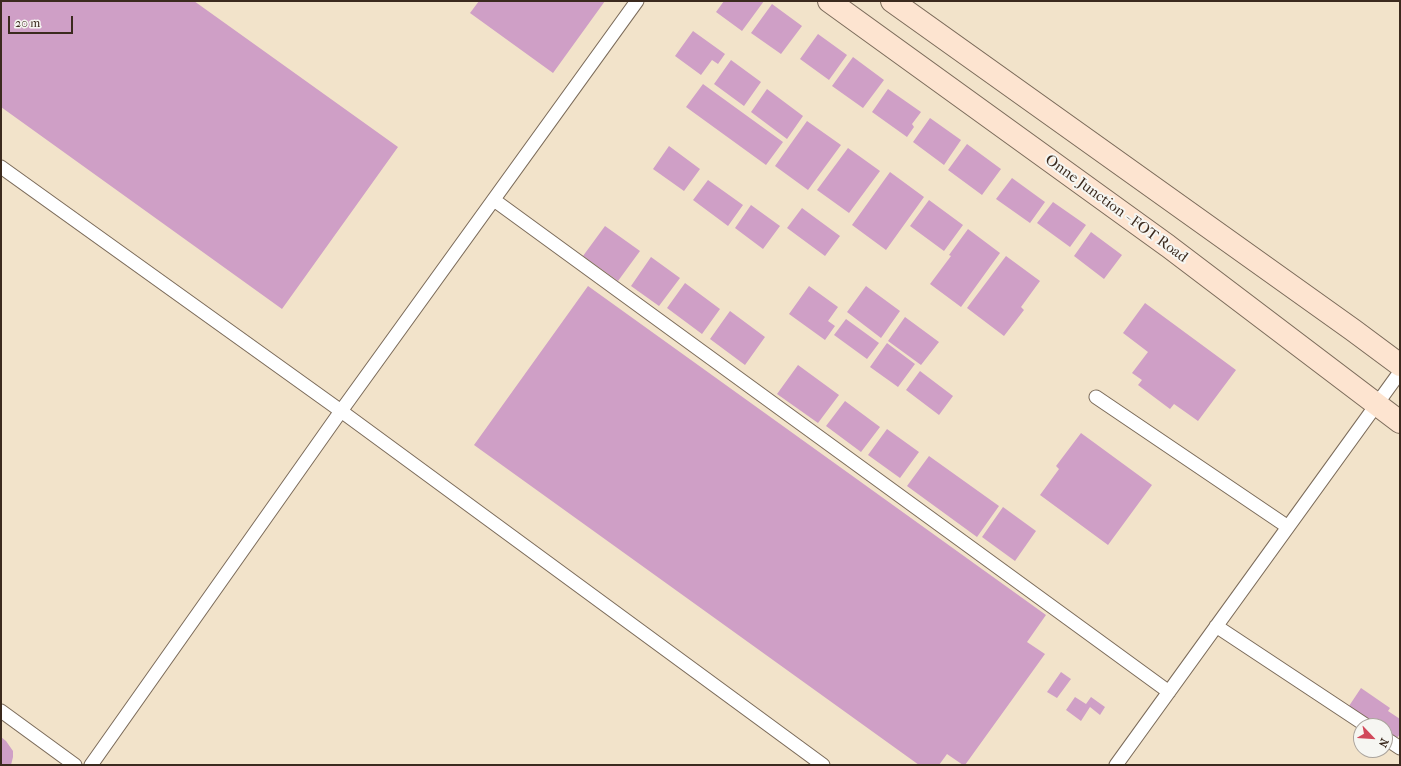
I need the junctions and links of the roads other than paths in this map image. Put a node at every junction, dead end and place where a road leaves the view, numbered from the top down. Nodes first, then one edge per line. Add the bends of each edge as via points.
1 (637, 1) edge
2 (829, 1) edge
3 (892, 1) edge
4 (1, 167) edge
5 (494, 200) junction
6 (1400, 365) edge
7 (1400, 372) edge
8 (1096, 398) dead end
9 (1376, 404) junction
10 (341, 411) junction
11 (1400, 422) edge
12 (1288, 527) junction
13 (1216, 626) junction
14 (1169, 692) junction
15 (1, 711) edge
16 (1355, 718) edge
17 (75, 765) edge
18 (91, 765) edge
19 (823, 765) edge
20 (1116, 765) edge

1 - 5 lane
2 - 9 street, Onne Junction - FOT Road via 1162,242
3 - 6 street
4 - 10 lane
5 - 10 lane
5 - 14 lane
7 - 9 lane
8 - 12 lane
9 - 11 street, Onne Junction - FOT Road
9 - 12 lane
10 - 18 lane
10 - 19 lane
12 - 13 lane
13 - 14 lane
13 - 16 lane
14 - 20 lane
15 - 17 lane

